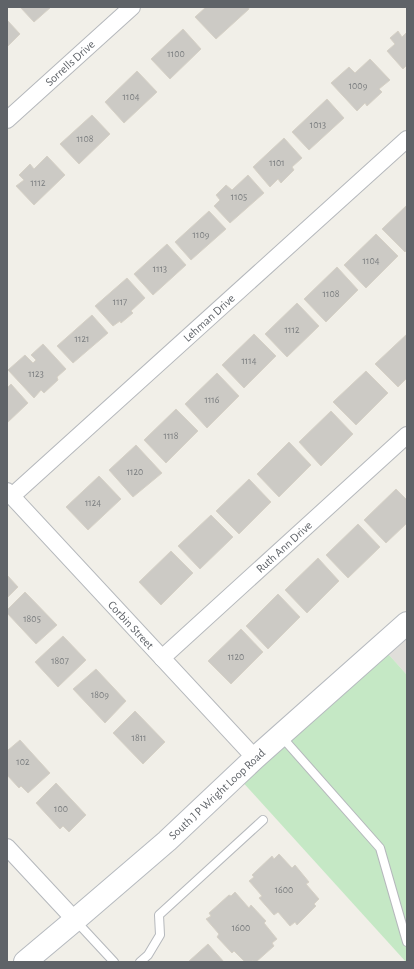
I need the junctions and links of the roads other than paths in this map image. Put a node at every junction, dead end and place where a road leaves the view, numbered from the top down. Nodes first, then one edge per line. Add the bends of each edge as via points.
1 (132, 7) edge
2 (7, 120) edge
3 (407, 139) edge
4 (407, 435) edge
5 (10, 494) edge
6 (407, 623) edge
7 (162, 658) junction
8 (280, 736) junction
9 (255, 758) junction
10 (263, 820) dead end
11 (7, 847) edge
12 (76, 920) junction
13 (407, 942) edge
14 (25, 962) edge
15 (114, 962) edge
16 (140, 962) edge

1 - 2 street, Sorrells Drive
3 - 5 street, Lehman Drive
4 - 7 street, Ruth Ann Drive
5 - 7 street, Corbin Street
6 - 8 main road, South J P Wright Loop Road
7 - 9 street, Corbin Street
8 - 9 main road, South J P Wright Loop Road
8 - 13 lane via 380,848
9 - 12 main road, South J P Wright Loop Road
10 - 16 lane via 159,915 160,935
11 - 12 street
12 - 14 main road, South J P Wright Loop Road
12 - 15 lane

